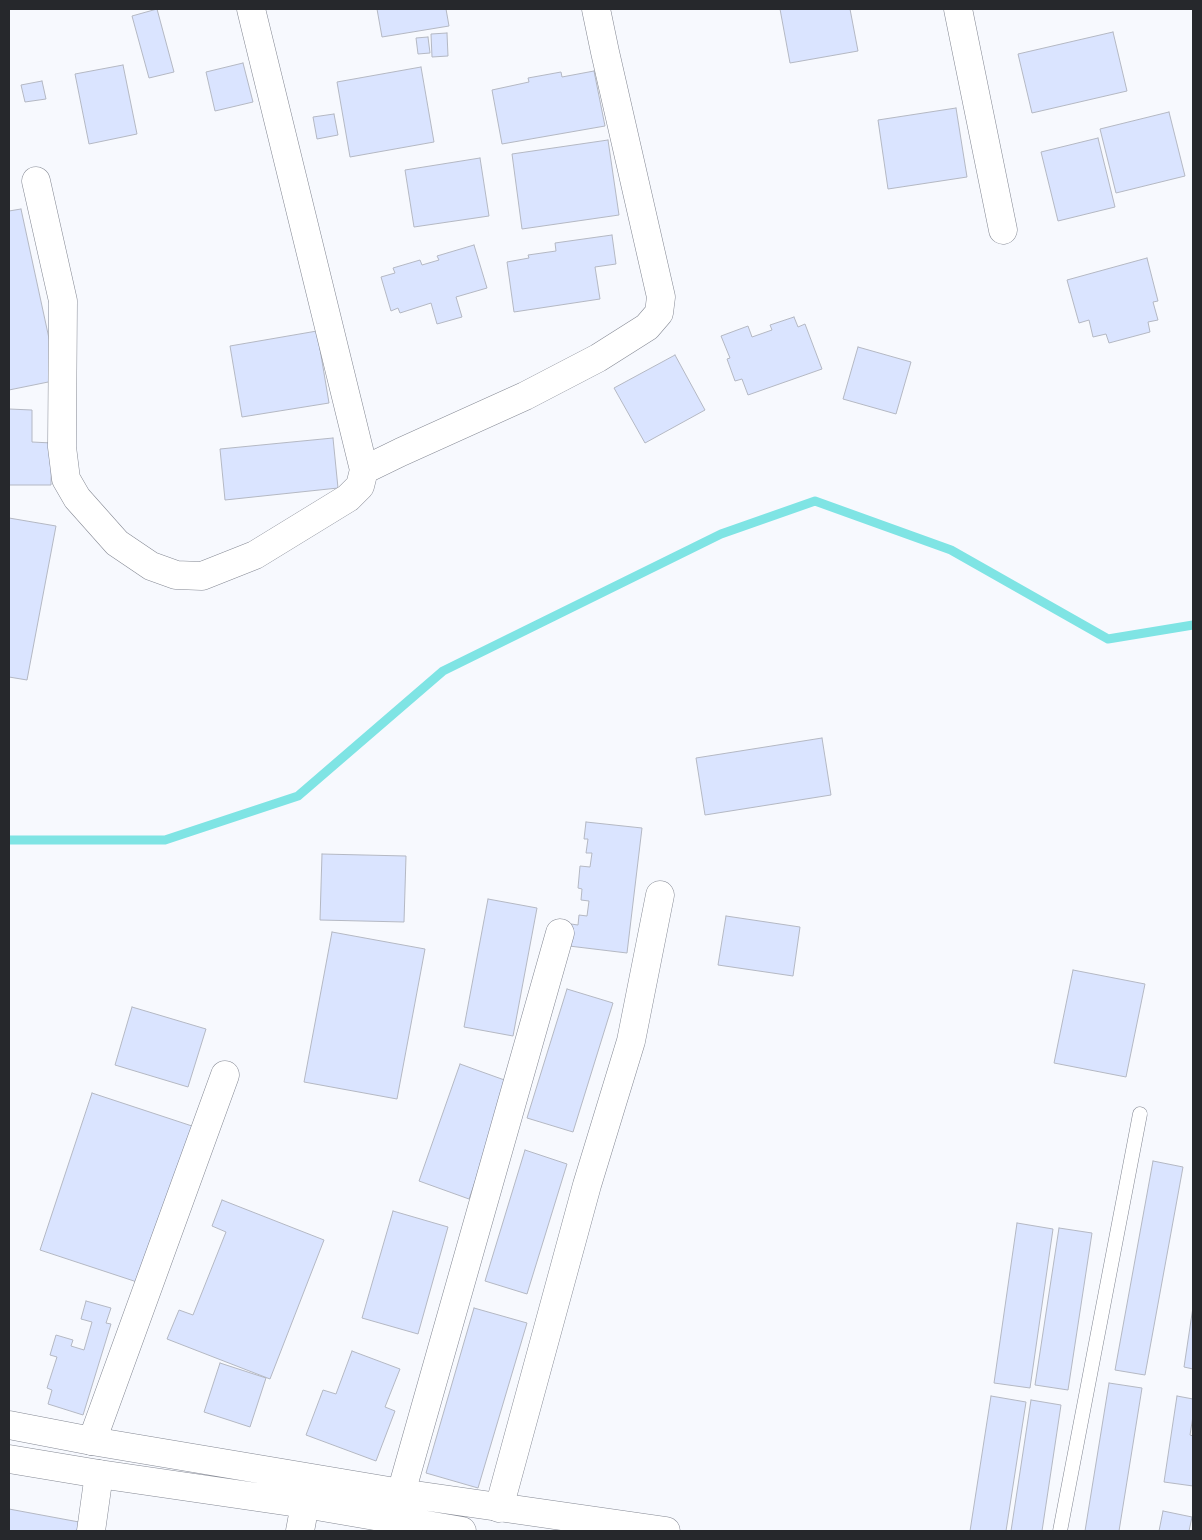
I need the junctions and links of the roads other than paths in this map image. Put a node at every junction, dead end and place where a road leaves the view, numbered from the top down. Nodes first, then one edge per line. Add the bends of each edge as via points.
1 (251, 9) edge
2 (596, 9) edge
3 (958, 9) edge
4 (36, 181) dead end
5 (1003, 230) dead end
6 (364, 470) junction
7 (660, 895) dead end
8 (560, 933) dead end
9 (225, 1075) dead end
10 (1140, 1114) dead end
11 (9, 1425) edge
12 (92, 1441) junction
13 (9, 1459) edge
14 (99, 1474) junction
15 (401, 1493) junction
16 (305, 1504) junction
17 (499, 1508) junction
18 (91, 1531) edge
19 (300, 1531) edge
20 (462, 1531) edge
21 (666, 1531) edge
22 (1060, 1531) edge

1 - 6 street
2 - 6 street via 661,297 659,313 647,327 598,358 525,396
3 - 5 street
4 - 6 street via 63,301 62,447 66,479 76,498 117,543 150,566 176,575 202,576 255,555 348,498 360,486
7 - 17 street via 631,1041 587,1185
8 - 15 street
9 - 12 street
10 - 22 lane
11 - 12 street
12 - 15 street
13 - 14 street
14 - 16 street
14 - 18 street
15 - 17 street
16 - 19 street
16 - 20 street
17 - 21 street

